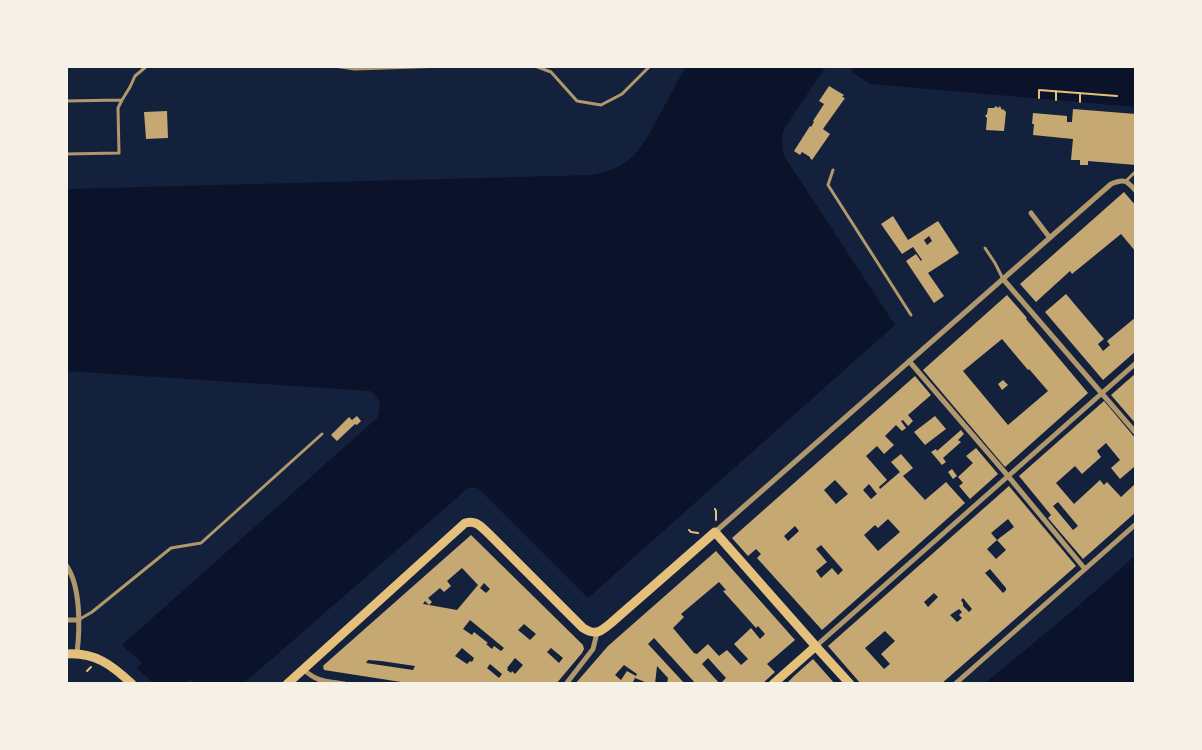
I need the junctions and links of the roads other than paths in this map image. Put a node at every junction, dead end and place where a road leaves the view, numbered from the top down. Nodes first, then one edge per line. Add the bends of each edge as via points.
1 (147, 66) edge
2 (334, 66) edge
3 (446, 66) edge
4 (535, 66) edge
5 (650, 66) edge
6 (354, 68) edge
7 (122, 100) junction
8 (66, 101) edge
9 (66, 154) edge
10 (833, 170) dead end
11 (1136, 171) edge
12 (1126, 181) junction
13 (1136, 191) edge
14 (1031, 213) dead end
15 (1050, 238) junction
16 (985, 248) dead end
17 (1003, 279) junction
18 (910, 315) dead end
19 (909, 361) junction
20 (1136, 363) edge
21 (1101, 394) junction
22 (1136, 433) edge
23 (322, 434) dead end
24 (1008, 476) junction
25 (1136, 524) edge
26 (715, 532) junction
27 (66, 565) edge
28 (1085, 569) junction
29 (73, 580) junction
30 (67, 581) edge
31 (66, 620) edge
32 (79, 620) junction
33 (597, 633) junction
34 (816, 646) junction
35 (77, 653) junction
36 (66, 654) edge
37 (303, 669) junction
38 (132, 684) edge
39 (287, 684) edge
40 (344, 684) edge
41 (566, 684) edge
42 (773, 684) edge
43 (850, 684) edge
44 (955, 684) edge

1 - 7 lane via 135,76
2 - 6 lane
3 - 6 lane
4 - 5 lane via 551,72 577,101 601,106 622,94
7 - 8 lane
7 - 9 lane via 118,108 119,152
10 - 18 lane via 828,185
11 - 12 lane
12 - 13 street
12 - 15 street via 1111,184
14 - 15 street
15 - 17 street
16 - 17 lane
17 - 19 street
17 - 21 street
19 - 24 street
19 - 26 street
20 - 21 street
21 - 22 street
21 - 24 street
23 - 32 lane via 201,544 172,548
24 - 28 street
24 - 34 street
25 - 28 street
26 - 33 main road
26 - 34 main road
27 - 29 street
28 - 44 street
29 - 30 street
29 - 32 street
31 - 32 street
32 - 35 street
33 - 37 main road via 583,628 479,524 471,522 465,523
33 - 41 street via 593,649
34 - 42 main road
34 - 43 main road
35 - 36 main road
35 - 38 main road via 97,658
37 - 39 main road
37 - 40 street via 317,680

